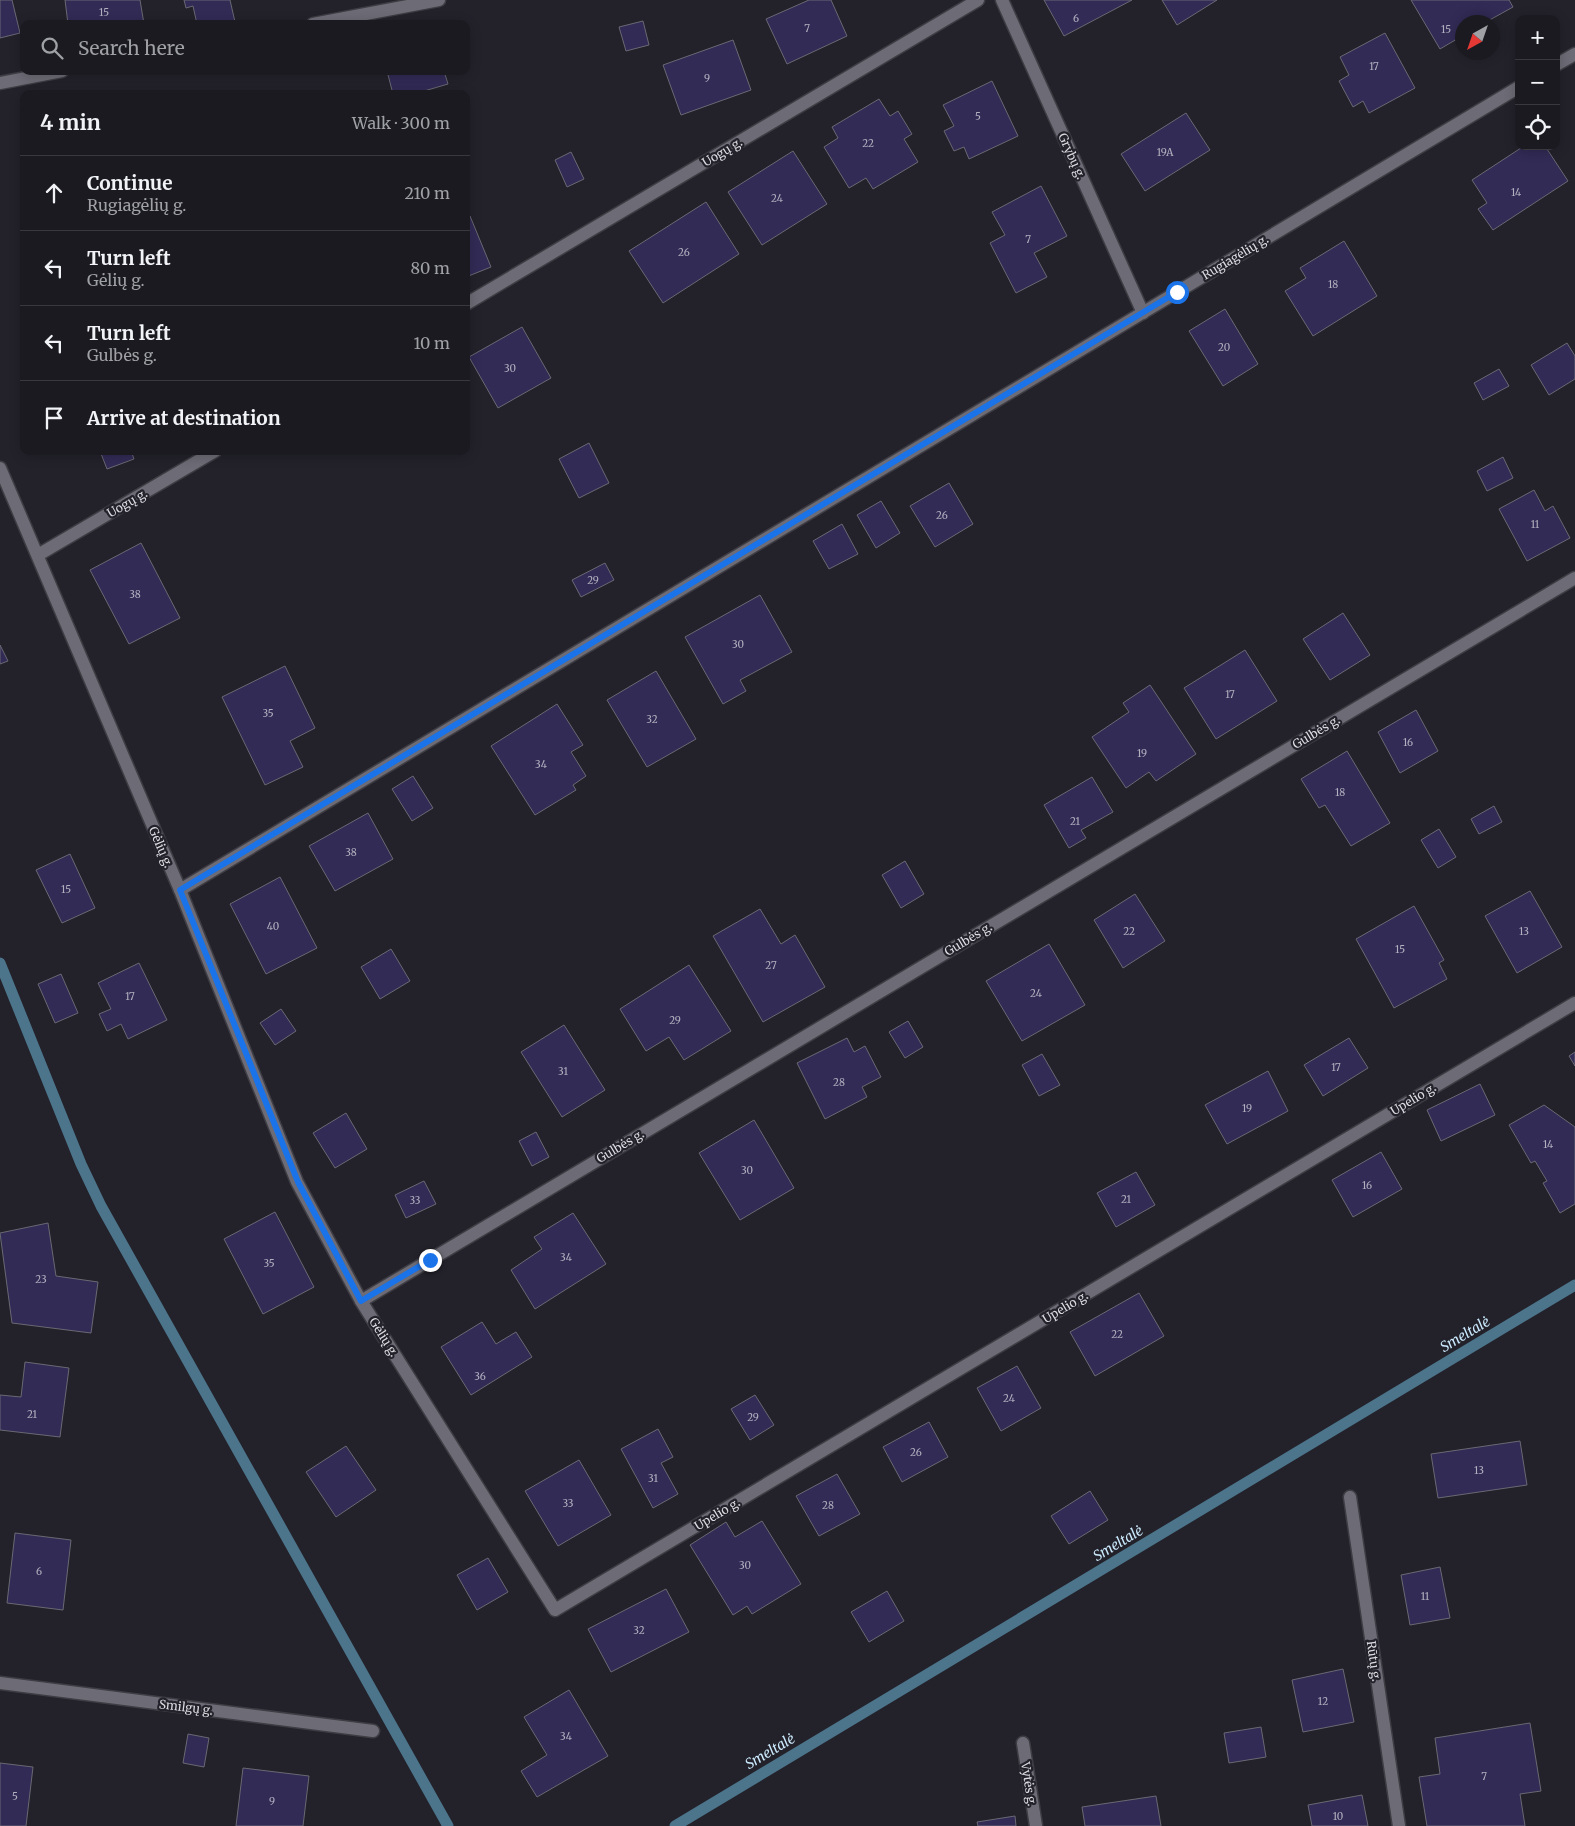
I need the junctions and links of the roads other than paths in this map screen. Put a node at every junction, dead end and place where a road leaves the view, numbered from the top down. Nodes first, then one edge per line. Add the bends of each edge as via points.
1 (439, 0) edge
2 (978, 0) edge
3 (1002, 0) edge
4 (334, 20) edge
5 (1575, 54) edge
6 (1560, 63) edge
7 (41, 75) edge
8 (0, 83) edge
9 (1515, 90) edge
10 (470, 302) edge
11 (1142, 313) junction
12 (208, 455) edge
13 (0, 468) edge
14 (38, 555) junction
15 (1575, 578) edge
16 (180, 890) junction
17 (1575, 1003) edge
18 (361, 1301) junction
19 (1350, 1497) dead end
20 (555, 1610) joint
21 (0, 1683) edge
22 (373, 1732) dead end
23 (1023, 1743) dead end
24 (1036, 1826) edge
25 (1399, 1826) edge

1 - 4 street
2 - 10 street, Uogų g.
3 - 11 street, Grybų g.
5 - 6 street
7 - 8 street
9 - 11 street, Rugiagėlių g.
11 - 16 street, Rugiagėlių g.
12 - 14 street, Uogų g.
13 - 14 street, Gėlių g.
14 - 16 street, Gėlių g.
15 - 18 street, Gulbės g.
16 - 18 street, Gėlių g. via 298,1182
17 - 20 street, Upelio g.
18 - 20 street, Gėlių g.
19 - 25 street, Rūtų g.
21 - 22 street, Smilgų g.
23 - 24 street, Vytės g.

